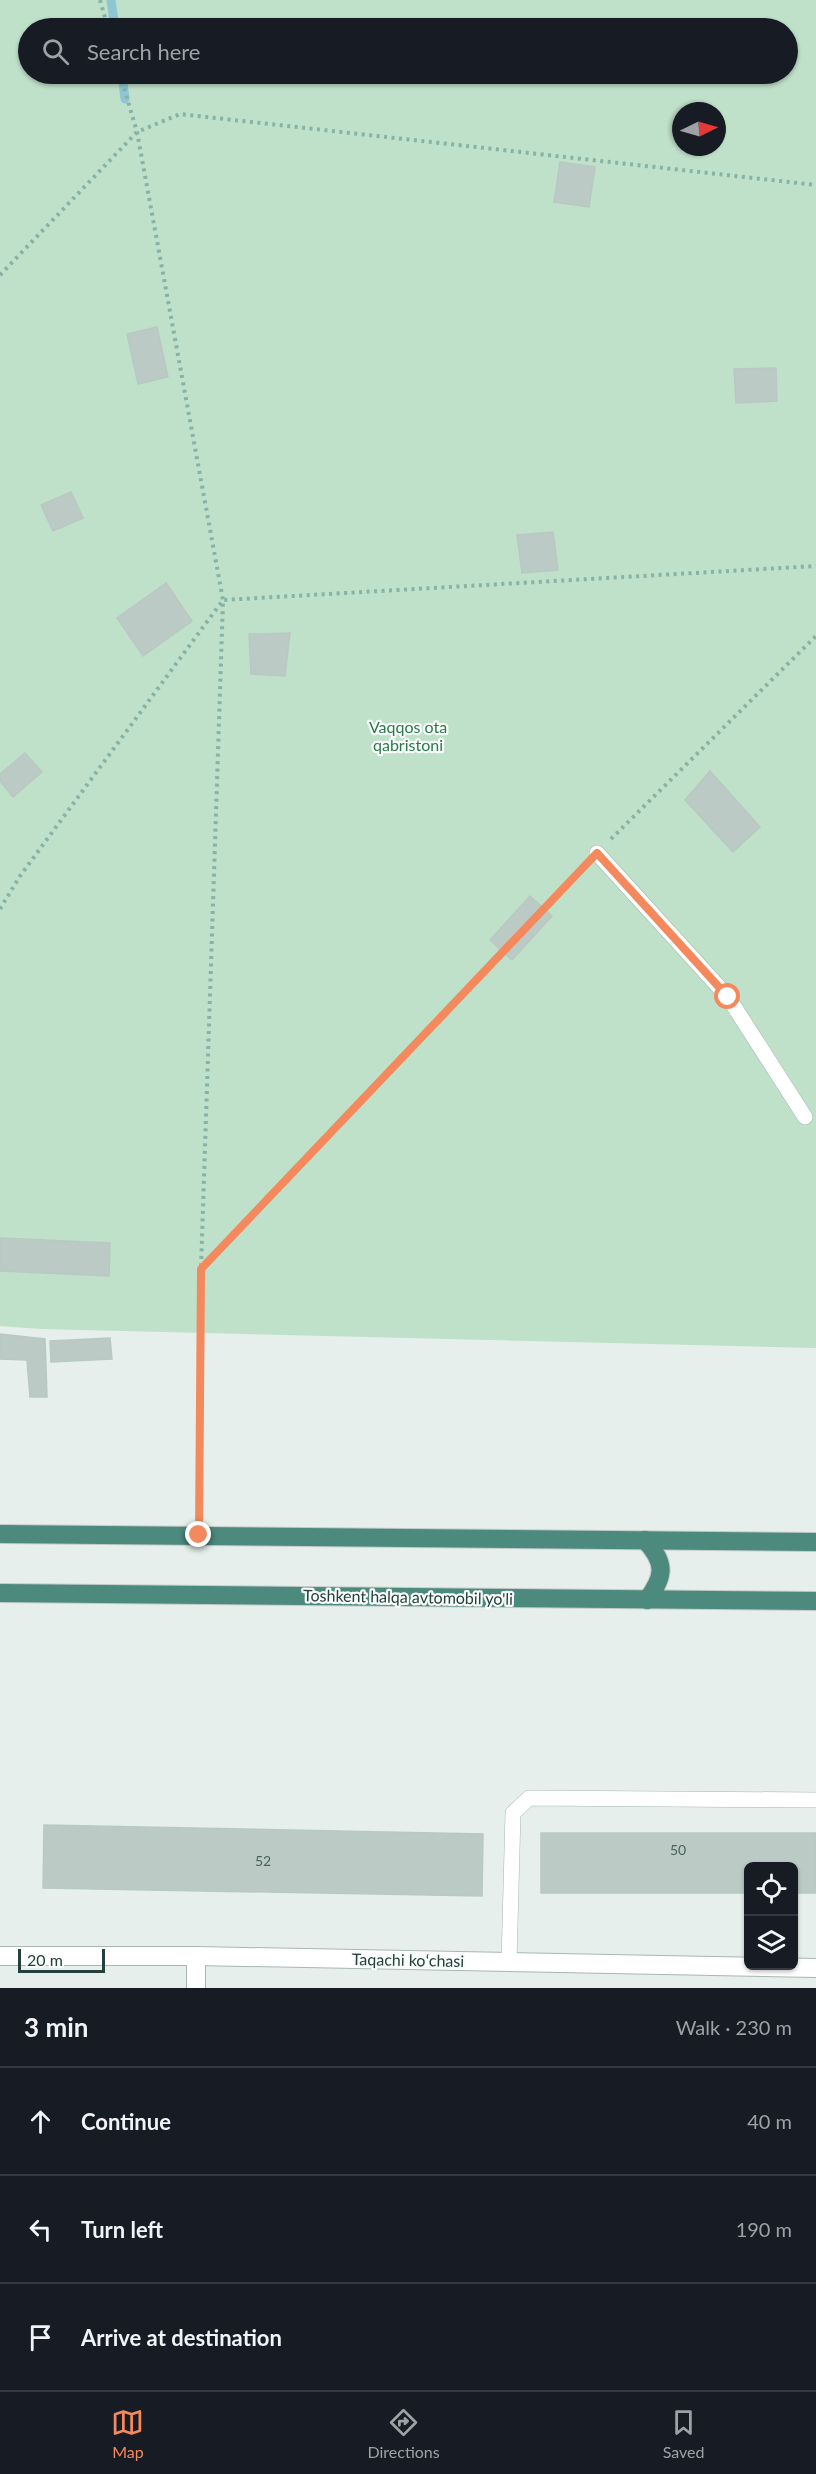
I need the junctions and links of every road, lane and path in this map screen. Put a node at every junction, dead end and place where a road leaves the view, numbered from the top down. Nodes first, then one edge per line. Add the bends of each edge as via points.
1 (100, 0) edge
2 (105, 18) edge
3 (123, 84) edge
4 (136, 132) junction
5 (816, 185) edge
6 (0, 275) edge
7 (816, 566) edge
8 (223, 600) junction
9 (816, 636) edge
10 (597, 853) junction
11 (0, 909) edge
12 (805, 1118) dead end
13 (201, 1269) junction
14 (0, 1534) edge
15 (199, 1535) junction
16 (645, 1540) junction
17 (816, 1542) edge
18 (0, 1593) edge
19 (647, 1600) junction
20 (816, 1601) edge
21 (816, 1800) edge
22 (0, 1956) edge
23 (196, 1956) junction
24 (509, 1962) junction
25 (816, 1968) edge
26 (196, 1988) edge

1 - 2 path
3 - 4 path
4 - 5 path via 180,114
4 - 6 path
4 - 8 path
7 - 8 path
8 - 11 path via 20,876
8 - 13 path
9 - 10 path
10 - 12 lane via 728,997
10 - 13 path
13 - 15 path
14 - 15 highway
15 - 16 highway
16 - 17 highway
16 - 19 highway via 658,1554 662,1569
18 - 19 highway, Toshkent halqa avtomobil yo'li
19 - 20 highway, Toshkent halqa avtomobil yo'li
21 - 24 lane via 529,1798 513,1813
22 - 23 street, Taqachi koʻchasi
23 - 24 street, Taqachi koʻchasi
23 - 26 street
24 - 25 street, Taqachi koʻchasi

